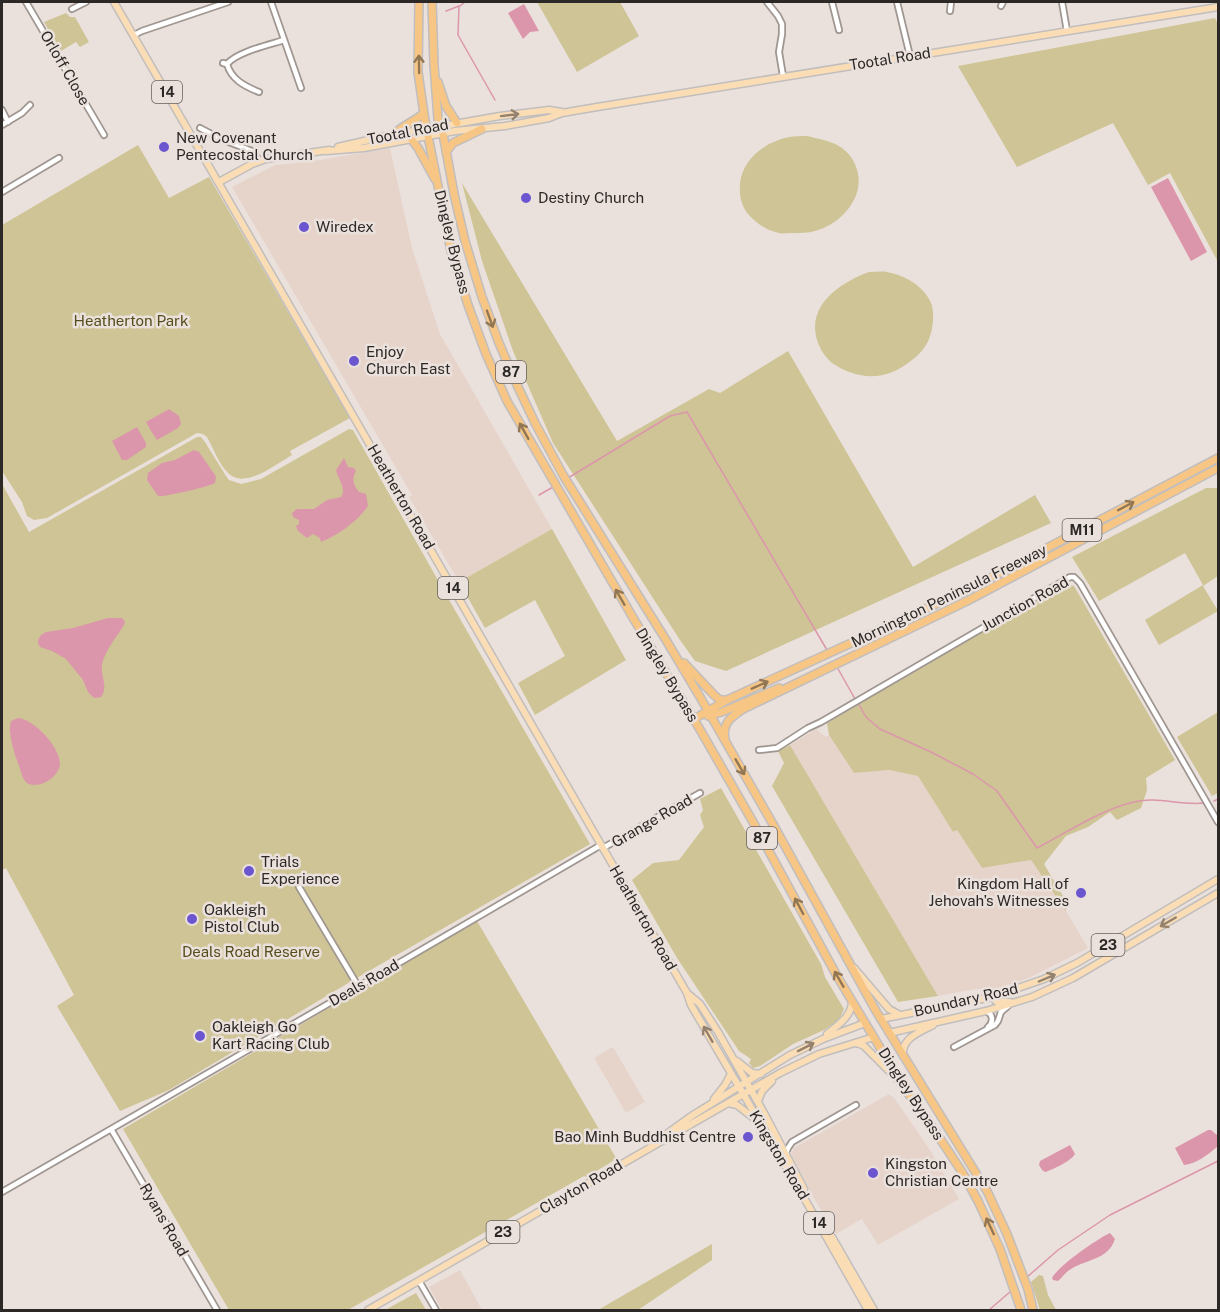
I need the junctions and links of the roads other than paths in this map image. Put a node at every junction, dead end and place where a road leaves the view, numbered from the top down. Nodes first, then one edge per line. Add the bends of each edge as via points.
1 (26, 2) edge
2 (86, 2) edge
3 (114, 2) edge
4 (223, 2) edge
5 (271, 2) edge
6 (419, 2) edge
7 (432, 2) edge
8 (767, 2) edge
9 (832, 2) edge
10 (897, 2) edge
11 (951, 2) edge
12 (1062, 2) edge
13 (1218, 7) edge
14 (72, 9) dead end
15 (950, 11) dead end
16 (840, 30) dead end
17 (1067, 31) junction
18 (134, 35) junction
19 (284, 40) junction
20 (910, 56) junction
21 (434, 65) junction
22 (783, 76) junction
23 (301, 88) dead end
24 (258, 92) dead end
25 (30, 105) dead end
26 (2, 110) edge
27 (424, 113) junction
28 (562, 113) junction
29 (8, 122) junction
30 (457, 123) junction
31 (2, 125) edge
32 (200, 128) dead end
33 (482, 129) junction
34 (442, 130) junction
35 (428, 133) junction
36 (104, 135) dead end
37 (393, 135) junction
38 (412, 140) junction
39 (326, 151) junction
40 (446, 152) junction
41 (59, 158) dead end
42 (260, 161) junction
43 (219, 182) junction
44 (437, 184) junction
45 (2, 192) edge
46 (1218, 458) edge
47 (1218, 468) edge
48 (666, 640) junction
49 (797, 682) junction
50 (727, 700) junction
51 (709, 713) junction
52 (694, 719) junction
53 (727, 744) junction
54 (759, 750) dead end
55 (700, 793) dead end
56 (1218, 822) edge
57 (602, 846) junction
58 (1218, 879) edge
59 (299, 887) dead end
60 (1218, 893) edge
61 (849, 963) junction
62 (358, 986) junction
63 (687, 993) junction
64 (992, 997) junction
65 (1022, 1000) junction
66 (852, 1001) junction
67 (1010, 1004) junction
68 (986, 1011) junction
69 (900, 1015) junction
70 (881, 1019) junction
71 (942, 1021) junction
72 (865, 1023) junction
73 (984, 1031) junction
74 (889, 1033) junction
75 (874, 1037) junction
76 (822, 1038) junction
77 (850, 1043) junction
78 (954, 1047) dead end
79 (729, 1052) junction
80 (904, 1058) junction
81 (780, 1073) junction
82 (731, 1074) junction
83 (761, 1074) junction
84 (747, 1082) junction
85 (903, 1086) junction
86 (739, 1087) junction
87 (751, 1090) junction
88 (743, 1094) junction
89 (758, 1102) junction
90 (728, 1103) junction
91 (856, 1104) dead end
92 (704, 1108) junction
93 (706, 1116) junction
94 (761, 1124) junction
95 (111, 1129) junction
96 (778, 1139) junction
97 (792, 1142) junction
98 (639, 1154) junction
99 (786, 1155) junction
100 (2, 1192) edge
101 (419, 1281) junction
102 (217, 1311) edge
103 (368, 1311) edge
104 (436, 1311) edge
105 (868, 1311) edge
106 (874, 1311) edge
107 (1021, 1311) edge
108 (1033, 1311) edge

1 - 36 street, Orloff Close
2 - 14 street
3 - 18 main road, Heatherton Road / 14
4 - 18 street
5 - 19 street
27 -> 6 highway, Dingley Bypass / 87 via 418,72
7 - 21 highway, Dingley Bypass / 87
8 - 22 street via 782,24 779,52
9 - 16 street
10 - 20 street
11 - 15 street
12 - 17 street
13 - 17 main road, Tootal Road
17 - 20 main road, Tootal Road
18 - 43 main road, Heatherton Road / 14
19 - 23 street
19 - 24 street via 225,64 237,81
20 - 22 main road, Tootal Road
21 - 30 highway via 446,106
21 - 34 highway, Dingley Bypass / 87
22 - 28 main road, Tootal Road
25 - 29 street
26 - 29 street
27 - 35 highway, Dingley Bypass / 87
27 - 37 highway
30 -> 28 main road, Tootal Road via 549,110
28 - 33 main road, Tootal Road
29 - 31 street
30 - 34 main road, Tootal Road
32 - 42 street via 252,151
33 - 34 main road, Tootal Road
33 - 40 highway via 453,143
34 - 35 main road, Tootal Road
34 - 40 highway, Dingley Bypass / 87
35 - 37 main road, Tootal Road
35 - 38 main road, Tootal Road
35 - 44 highway, Dingley Bypass / 87
37 - 39 main road, Tootal Road
38 - 39 main road, Tootal Road
38 - 44 highway
39 - 42 main road, Tootal Road
40 -> 48 highway, Dingley Bypass / 87 via 475,274 521,395 568,484
41 - 45 street
42 - 43 main road, Tootal Road
43 - 57 main road, Heatherton Road / 14
52 -> 44 highway, Dingley Bypass / 87 via 507,401 468,305 451,251
50 -> 46 highway, Mornington Peninsula Freeway / M11 via 970,588
47 - 49 highway, Mornington Peninsula Freeway / M11 via 969,600
48 - 50 highway via 709,691
48 - 51 highway, Dingley Bypass / 87
49 - 51 highway, Mornington Peninsula Freeway / M11 via 722,712
49 - 53 highway, Mornington Peninsula Freeway / M11 via 735,715 725,727
50 - 51 highway, Mornington Peninsula Freeway / M11
51 - 52 highway, M11
51 - 53 highway, Dingley Bypass / 87
66 -> 52 highway, Dingley Bypass / 87
53 -> 61 highway, Dingley Bypass / 87
54 - 56 street, Junction Road via 777,748 1074,577
55 - 57 street, Grange Road
57 - 62 street, Deals Road
57 - 63 main road, Heatherton Road / 14
64 -> 58 main road, Boundary Road / 23 via 1060,972
59 - 62 street
60 -> 65 main road, Boundary Road / 23 via 1073,978
61 - 69 main road via 889,1009
61 - 70 highway, Dingley Bypass / 87
62 - 95 street, Deals Road
63 - 79 main road, Heatherton Road / 14 via 700,1004
82 -> 63 main road, Heatherton Road / 14
64 - 65 main road via 999,1002
64 - 69 main road, Boundary Road / 23
65 - 67 main road, Boundary Road / 23
66 - 72 highway, Dingley Bypass / 87
66 - 76 main road via 849,1013
67 - 68 main road, Boundary Road / 23
67 - 73 street via 997,1023
68 - 71 main road, Boundary Road / 23
68 - 73 street via 993,1020
69 - 70 main road, Boundary Road / 23
70 - 72 highway, Boundary Road / 23
70 - 74 highway, Dingley Bypass / 87
71 - 74 main road, Boundary Road / 23
71 - 80 main road via 908,1040
72 - 75 highway, Dingley Bypass / 87
72 - 76 main road, Boundary Road / 23
73 - 78 street
74 - 75 highway, Boundary Road / 23
74 - 80 highway, Dingley Bypass / 87
75 - 77 main road, Boundary Road / 23
75 - 85 highway, Dingley Bypass / 87
83 -> 76 main road, Boundary Road / 23
77 - 81 main road, Boundary Road / 23
77 - 85 main road via 864,1046
79 - 83 main road via 750,1071
79 - 84 main road, Heatherton Road / 14
80 - 108 highway, Dingley Bypass / 87 via 987,1191 1007,1234
81 - 87 main road, Boundary Road / 23
81 - 89 main road via 762,1091
82 - 86 main road, Heatherton Road / 14
82 - 92 main road
83 - 84 main road, Boundary Road / 23
84 - 86 main road, Boundary Road / 23
84 - 87 main road, Heatherton Road / 14
107 -> 85 highway, Dingley Bypass / 87 via 991,1229 968,1183
86 - 88 main road, Heatherton Road / 14
86 - 92 main road, Clayton Road / 23
87 - 88 main road, Boundary Road / 23
87 - 89 main road, Kingston Road / 14
88 - 90 main road, Clayton Road / 23
88 - 94 main road, Kingston Road / 14
89 - 96 main road, Kingston Road / 14
90 - 93 main road, Clayton Road / 23
90 - 94 main road via 740,1107
91 - 97 street
92 - 93 main road
92 - 98 main road, Clayton Road / 23
93 - 98 main road, Clayton Road / 23
94 - 105 main road, Kingston Road / 14
95 - 100 street, Deals Road
95 - 102 street, Ryans Road
96 - 97 street
96 - 99 main road, Kingston Road / 14
97 - 99 street
98 - 101 main road, Clayton Road / 23
99 - 106 main road, Kingston Road / 14
101 - 103 main road, Clayton Road / 23
101 - 104 street

